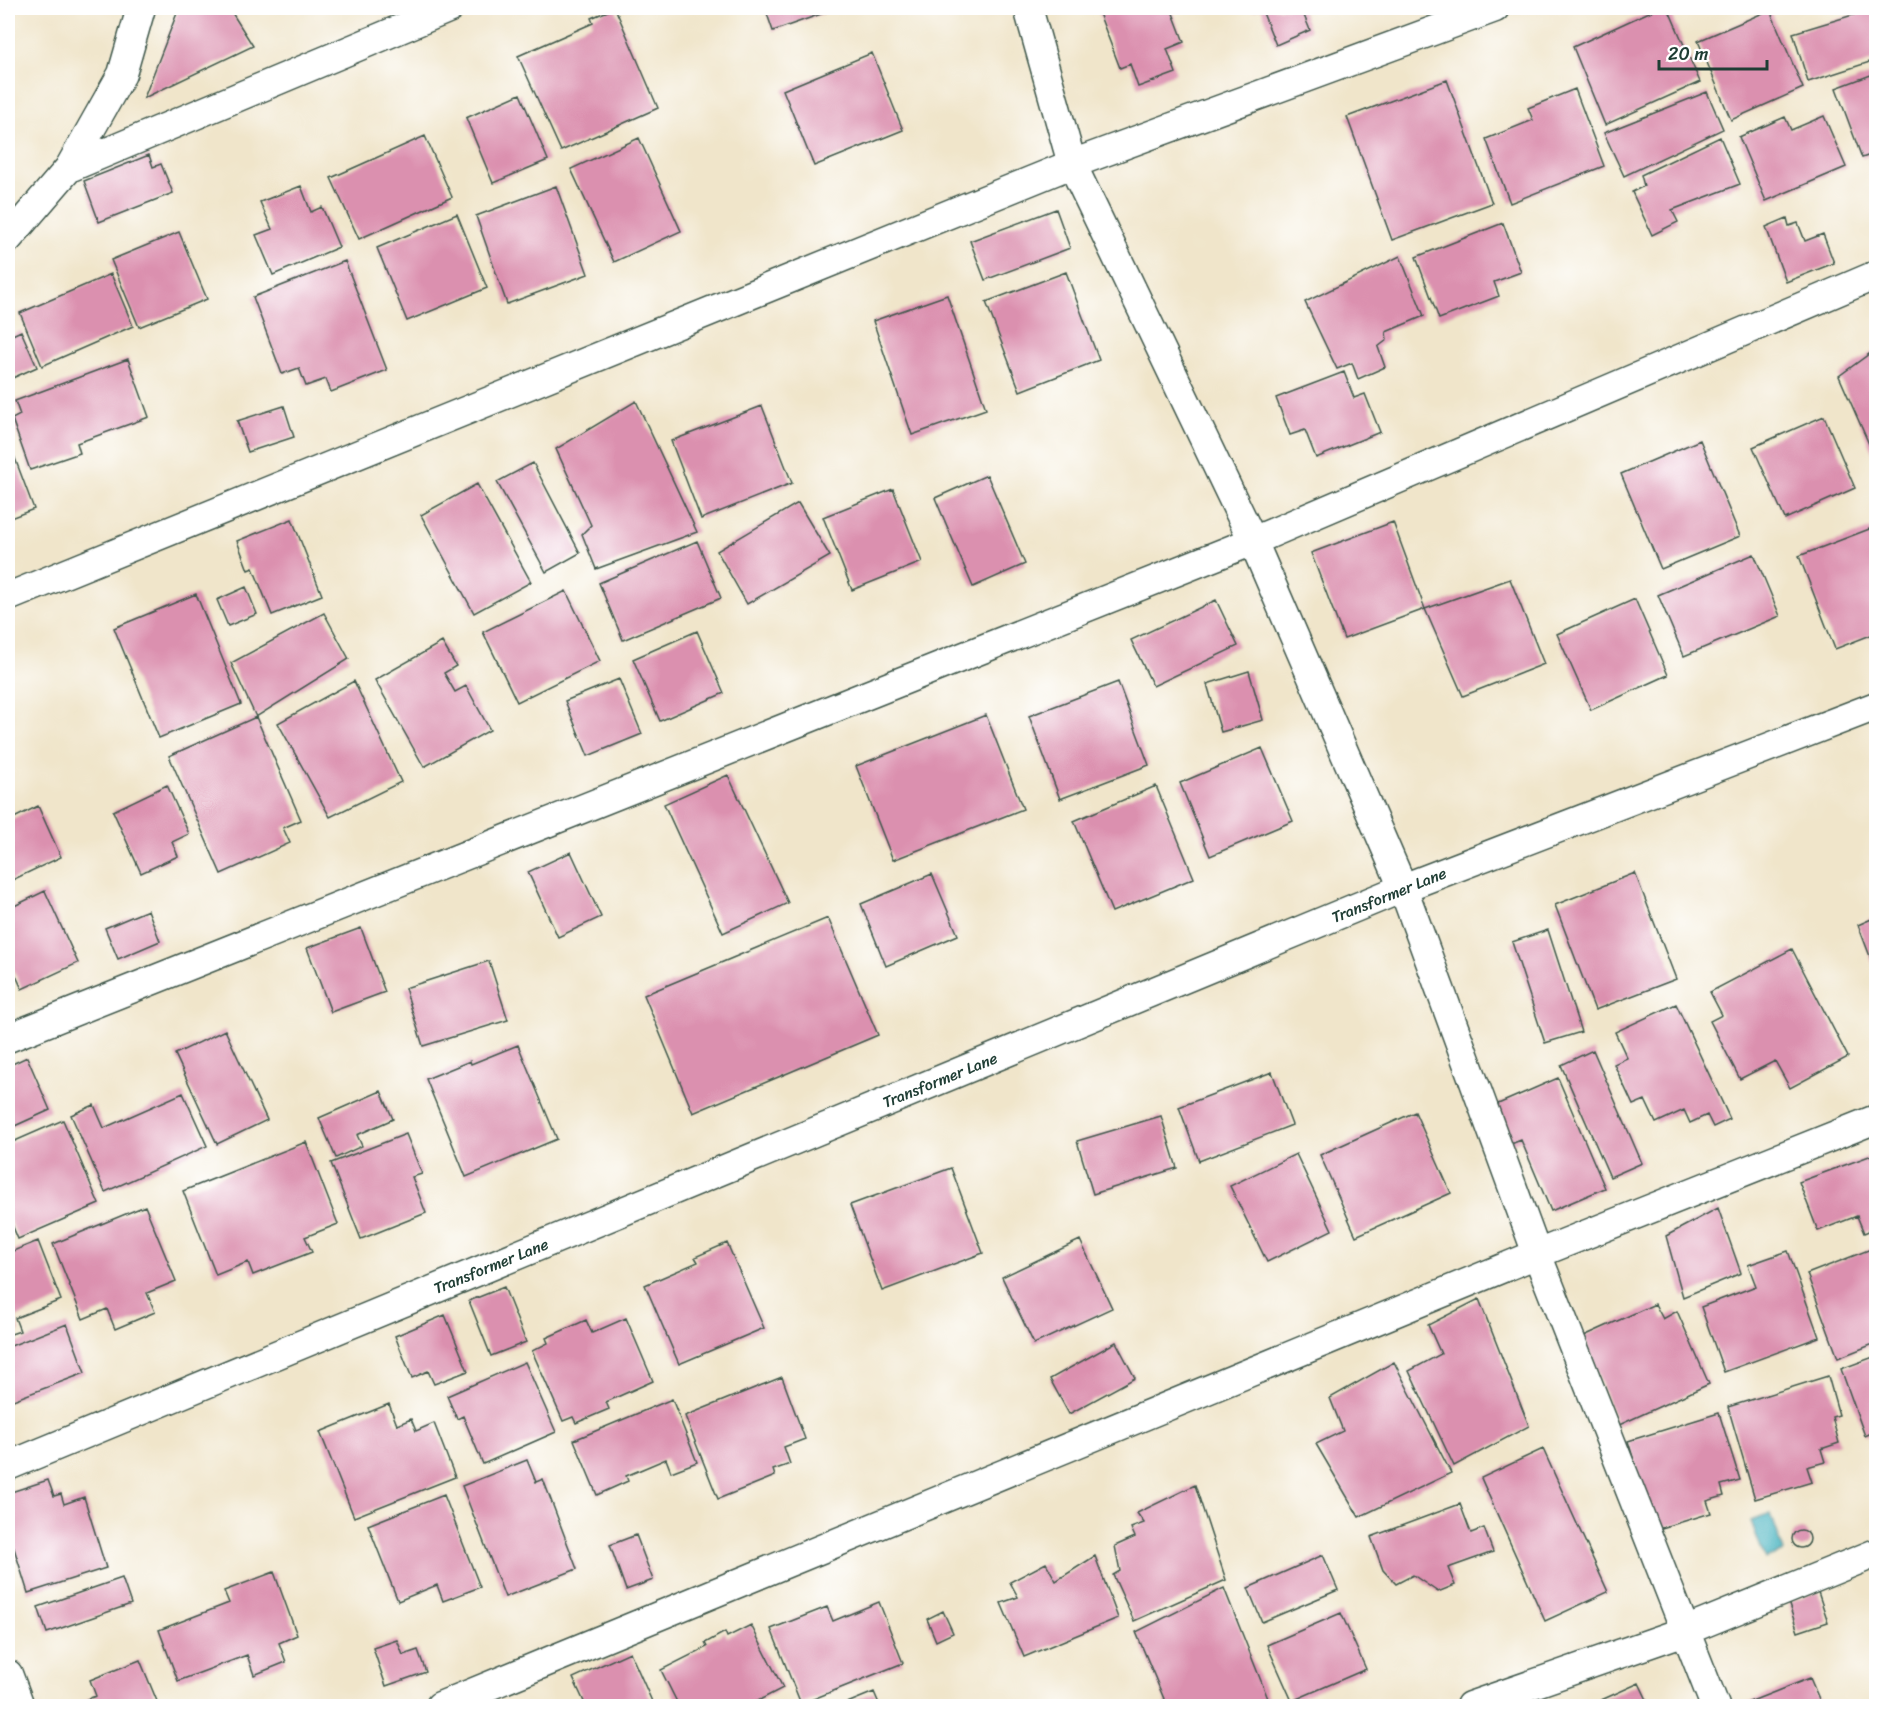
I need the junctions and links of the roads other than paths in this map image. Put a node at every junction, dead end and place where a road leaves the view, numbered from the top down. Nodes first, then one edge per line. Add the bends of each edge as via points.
1 (141, 8) edge
2 (450, 8) edge
3 (1028, 8) edge
4 (1495, 8) edge
5 (1072, 164) junction
6 (69, 168) junction
7 (8, 239) edge
8 (1876, 275) edge
9 (1253, 541) junction
10 (8, 597) edge
11 (1876, 706) edge
12 (1403, 888) junction
13 (8, 1038) edge
14 (1876, 1119) edge
15 (1537, 1254) junction
16 (8, 1466) edge
17 (1876, 1553) edge
18 (1685, 1631) junction
19 (8, 1674) edge
20 (20, 1707) edge
21 (440, 1707) edge
22 (1470, 1707) edge
23 (1715, 1707) edge

1 - 6 street via 122,74
2 - 6 street
3 - 5 street
4 - 5 street
5 - 9 street
5 - 10 street
6 - 7 street
8 - 9 street
9 - 12 street
9 - 13 street
11 - 12 street, Transformer Lane
12 - 15 street
12 - 16 street, Transformer Lane
14 - 15 street
15 - 18 street
15 - 21 street
17 - 18 street
18 - 22 street
18 - 23 street
19 - 20 street

